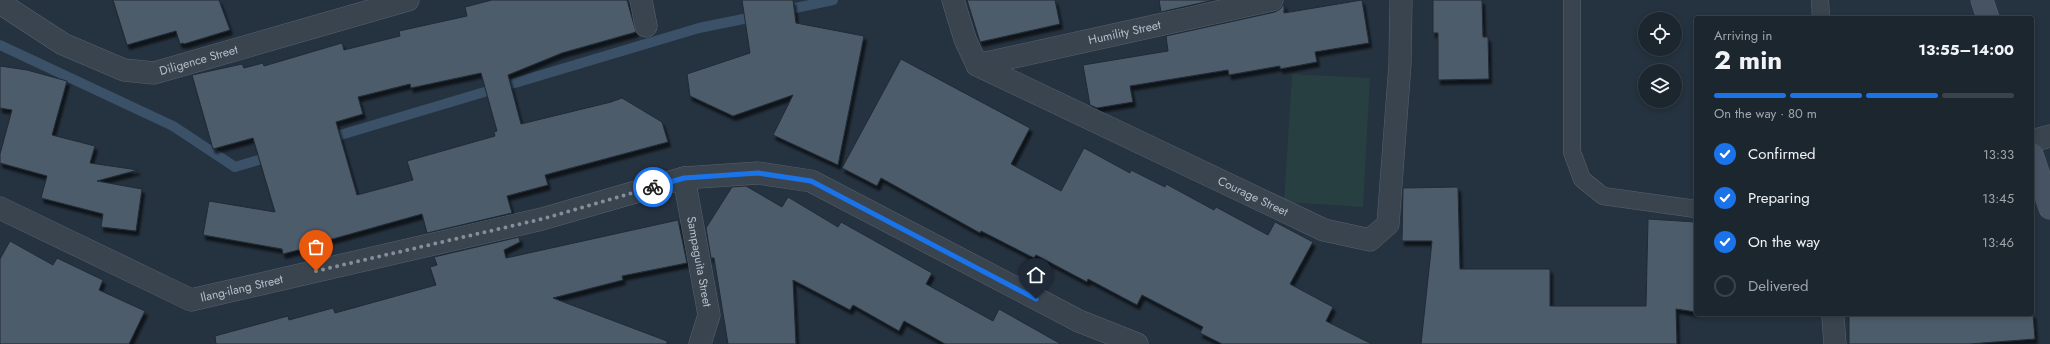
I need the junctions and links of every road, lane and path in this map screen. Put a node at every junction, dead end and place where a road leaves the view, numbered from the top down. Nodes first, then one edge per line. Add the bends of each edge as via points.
1 (408, 0) edge
2 (641, 0) edge
3 (953, 0) edge
4 (1272, 0) edge
5 (1401, 0) edge
6 (1572, 0) edge
7 (1820, 0) edge
8 (1982, 0) edge
9 (0, 3) edge
10 (1821, 16) edge
11 (1987, 16) edge
12 (646, 26) dead end
13 (977, 65) junction
14 (2050, 136) edge
15 (2034, 140) edge
16 (2034, 160) edge
17 (684, 178) junction
18 (0, 208) edge
19 (1694, 208) edge
20 (2050, 208) edge
21 (1832, 316) edge
22 (700, 344) edge
23 (1137, 344) edge
24 (1835, 344) edge

1 - 9 street, Diligence Street via 154,74 124,70 63,44
2 - 12 street
3 - 13 street via 965,39
4 - 13 street, Humility Street
5 - 13 street, Courage Street via 1400,64 1388,224 1370,240 1324,230
6 - 19 lane via 1572,152 1582,179 1603,196
7 - 10 lane
8 - 11 main road
14 - 15 street
16 - 20 main road
17 - 18 street, Ilang-ilang Street via 542,219 191,300
17 - 22 street, Sampaguita Street via 709,315
17 - 23 street, Ilang-ilang Street via 758,173 811,181 1079,321
21 - 24 street

